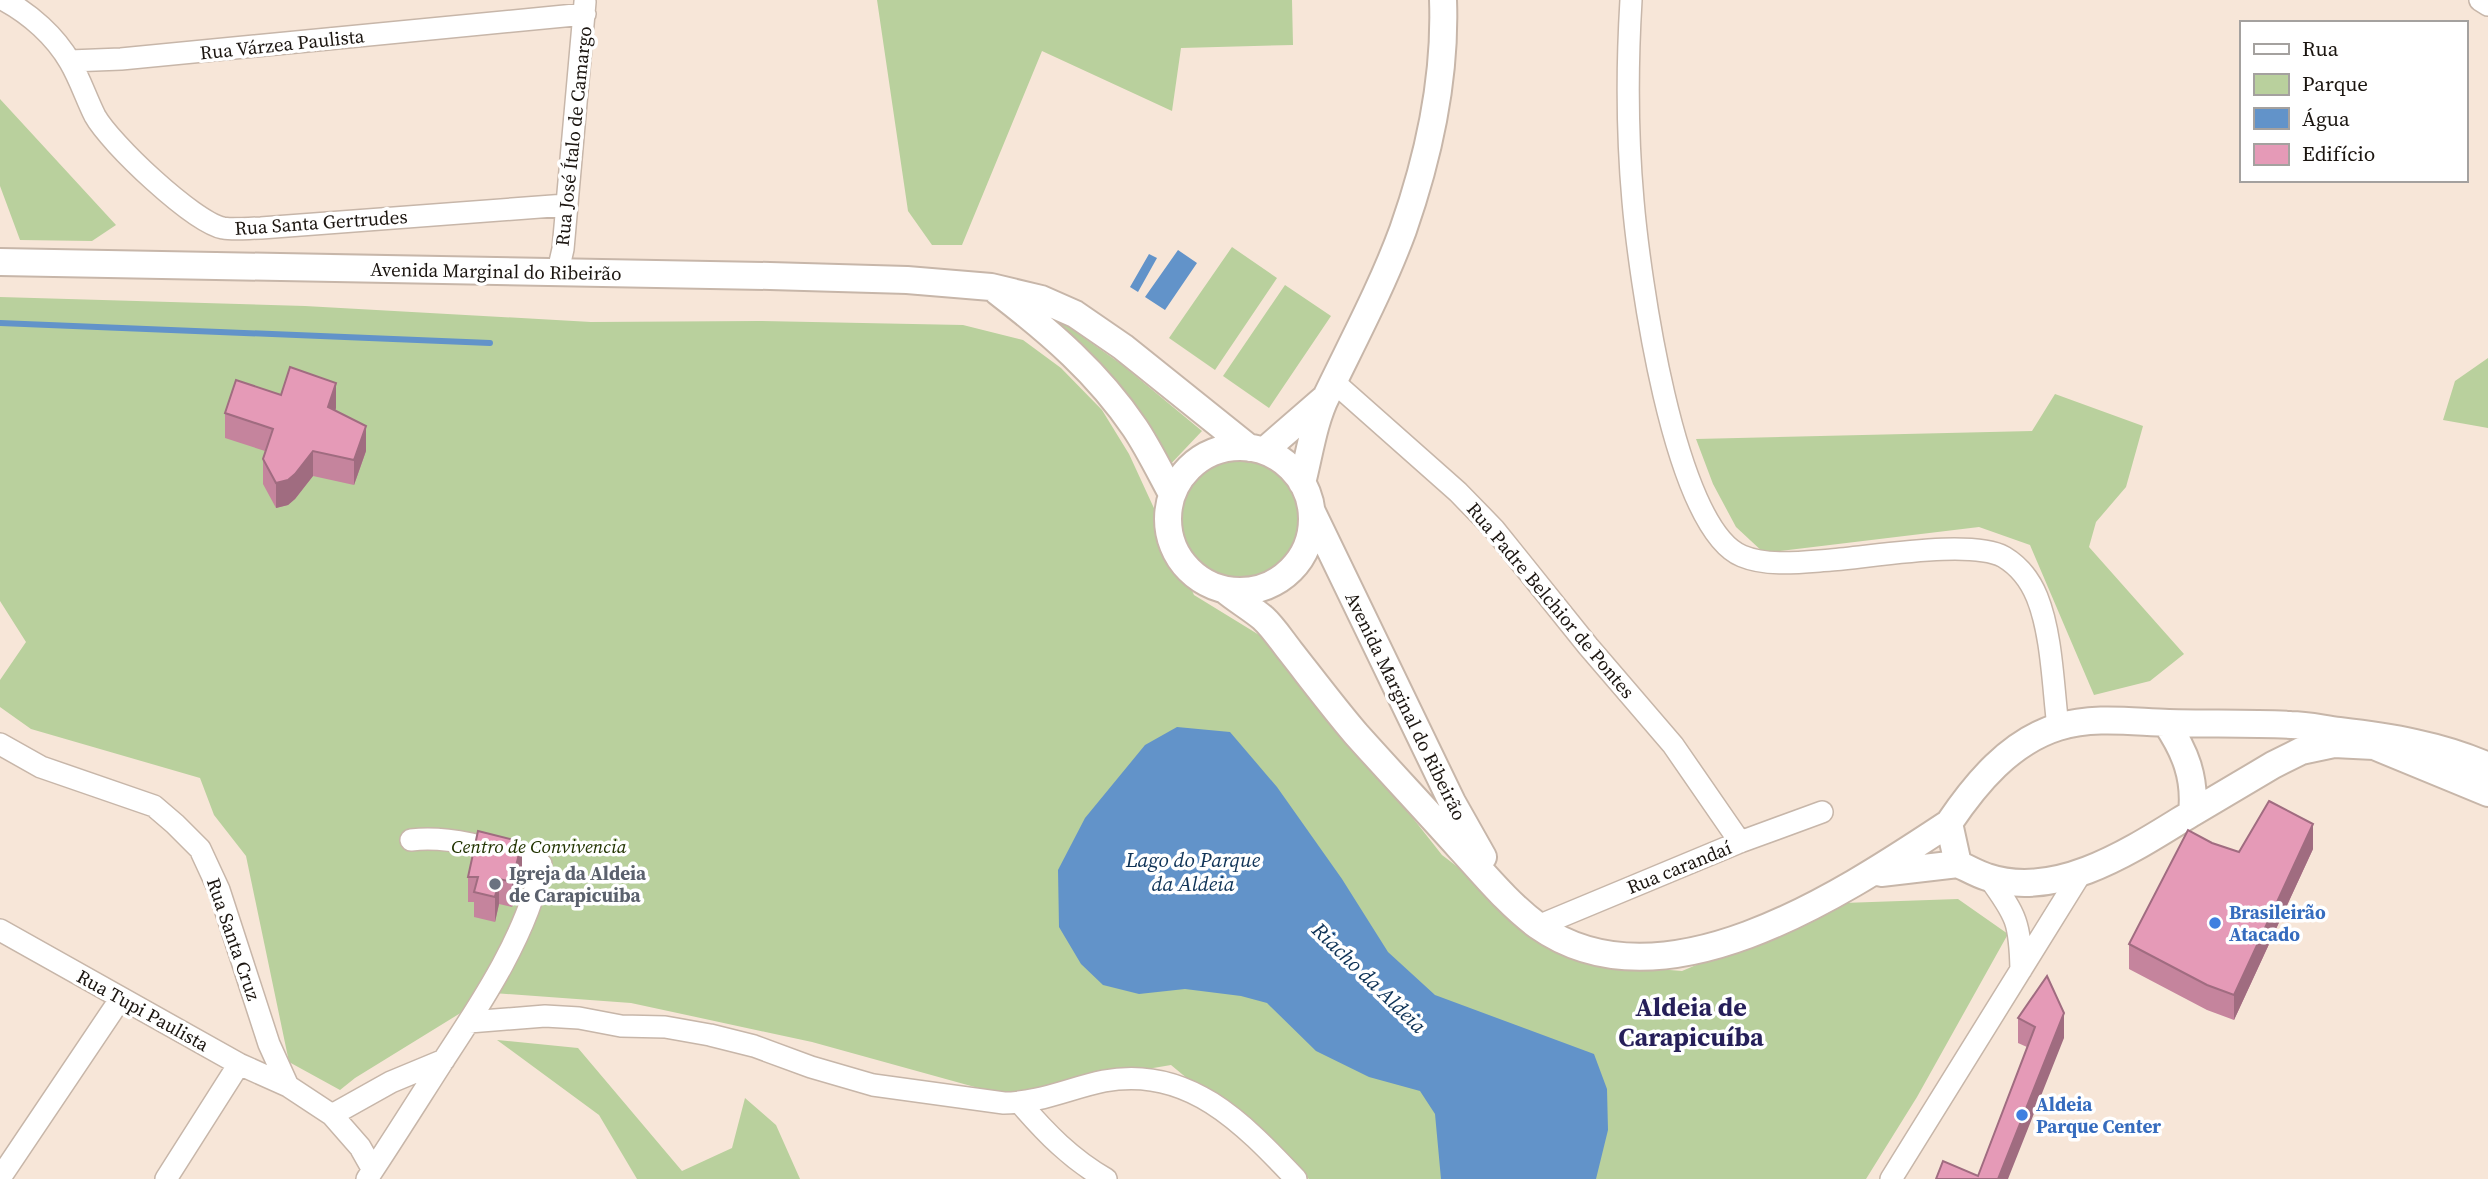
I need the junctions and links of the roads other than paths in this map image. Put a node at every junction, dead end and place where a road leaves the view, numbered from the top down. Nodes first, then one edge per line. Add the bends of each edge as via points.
1 (4, 0) edge
2 (1443, 0) edge
3 (1632, 0) edge
4 (2480, 0) edge
5 (2488, 5) edge
6 (585, 7) edge
7 (70, 61) junction
8 (566, 205) junction
9 (0, 262) edge
10 (558, 271) junction
11 (991, 287) junction
12 (1330, 390) junction
13 (1256, 449) junction
14 (1302, 483) junction
15 (1172, 494) junction
16 (1311, 511) junction
17 (1225, 590) junction
18 (2166, 723) junction
19 (2058, 727) junction
20 (0, 744) edge
21 (2488, 766) edge
22 (2488, 793) edge
23 (1822, 812) dead end
24 (2192, 813) junction
25 (1949, 823) junction
26 (411, 840) dead end
27 (1740, 842) junction
28 (1958, 864) junction
29 (2081, 873) junction
30 (1872, 874) junction
31 (1989, 878) junction
32 (1506, 898) junction
33 (1538, 926) junction
34 (0, 930) edge
35 (2021, 970) junction
36 (121, 998) junction
37 (469, 1022) junction
38 (444, 1060) junction
39 (239, 1064) junction
40 (288, 1086) junction
41 (1020, 1103) junction
42 (332, 1115) junction
43 (370, 1175) edge
44 (0, 1178) edge
45 (166, 1179) edge
46 (1105, 1179) edge
47 (1296, 1179) edge
48 (1891, 1179) edge

1 - 7 street via 47,31
2 - 12 main road via 1442,69 1423,168 1402,232
3 - 19 street via 1630,147 1642,267 1671,430 1705,515 1724,544 1741,556 1767,562 1971,549 2002,556 2021,570 2037,597
4 - 5 street
6 - 7 street, Rua Várzea Paulista
6 - 8 street, Rua José Ítalo de Camargo
7 - 8 street, Rua Santa Gertrudes via 96,118 132,158 183,206 223,228
8 - 10 street, Rua José Ítalo de Camargo
9 - 10 main road, Avenida Marginal do Ribeirão
10 - 11 main road, Avenida Marginal do Ribeirão via 894,279
11 - 13 main road, Avenida Marginal do Ribeirão via 1041,299 1075,314
11 - 15 main road via 1056,337 1096,377 1135,428
12 - 13 main road
12 - 14 main road
12 - 27 street, Rua Padre Belchior de Pontes via 1458,492 1494,529 1673,745
13 - 14 main road, Avenida Marginal do Ribeirão via 1286,464
13 - 15 main road via 1211,453 1188,470
14 - 16 main road, Avenida Marginal do Ribeirão
15 - 17 main road, Avenida Marginal do Ribeirão via 1168,522 1174,549 1186,568
16 - 17 main road, Avenida Marginal do Ribeirão via 1311,534 1289,573 1248,592
16 - 32 main road, Avenida Marginal do Ribeirão via 1452,802
17 - 32 main road, Avenida Marginal do Ribeirão via 1265,620 1356,733
18 - 19 main road via 2103,720
18 - 21 main road via 2294,725 2375,735 2456,752
18 - 24 main road via 2190,769
19 - 25 main road via 2021,745 1992,768
20 - 40 street, Rua Santa Cruz via 41,767 154,806 200,849 219,890 269,1044
22 - 24 main road via 2374,746 2334,744 2301,751
23 - 27 street, Rua carandaí
24 - 29 main road
25 - 28 main road
25 - 30 main road, Avenida Marginal do Ribeirão
26 - 37 street via 459,841 541,864 512,944
27 - 33 street, Rua carandaí
28 - 30 main road, Avenida Marginal do Ribeirão
28 - 31 main road
29 - 31 main road via 2030,883
29 - 35 street
30 - 33 main road, Avenida Marginal do Ribeirão via 1745,936 1675,955 1592,951
31 - 35 street via 2016,919
32 - 33 main road, Avenida Marginal do Ribeirão
34 - 36 street, Rua Tupi Paulista
35 - 48 street
36 - 39 street, Rua Tupi Paulista
36 - 44 street
37 - 38 street
37 - 41 street via 545,1016 665,1027 754,1046 873,1085
38 - 42 street via 391,1082
38 - 43 street
39 - 40 street, Rua Tupi Paulista
39 - 45 street
40 - 42 street
41 - 46 street via 1066,1152
41 - 47 street via 1102,1082 1135,1077 1163,1081 1196,1093 1235,1120
42 - 43 street via 360,1147

